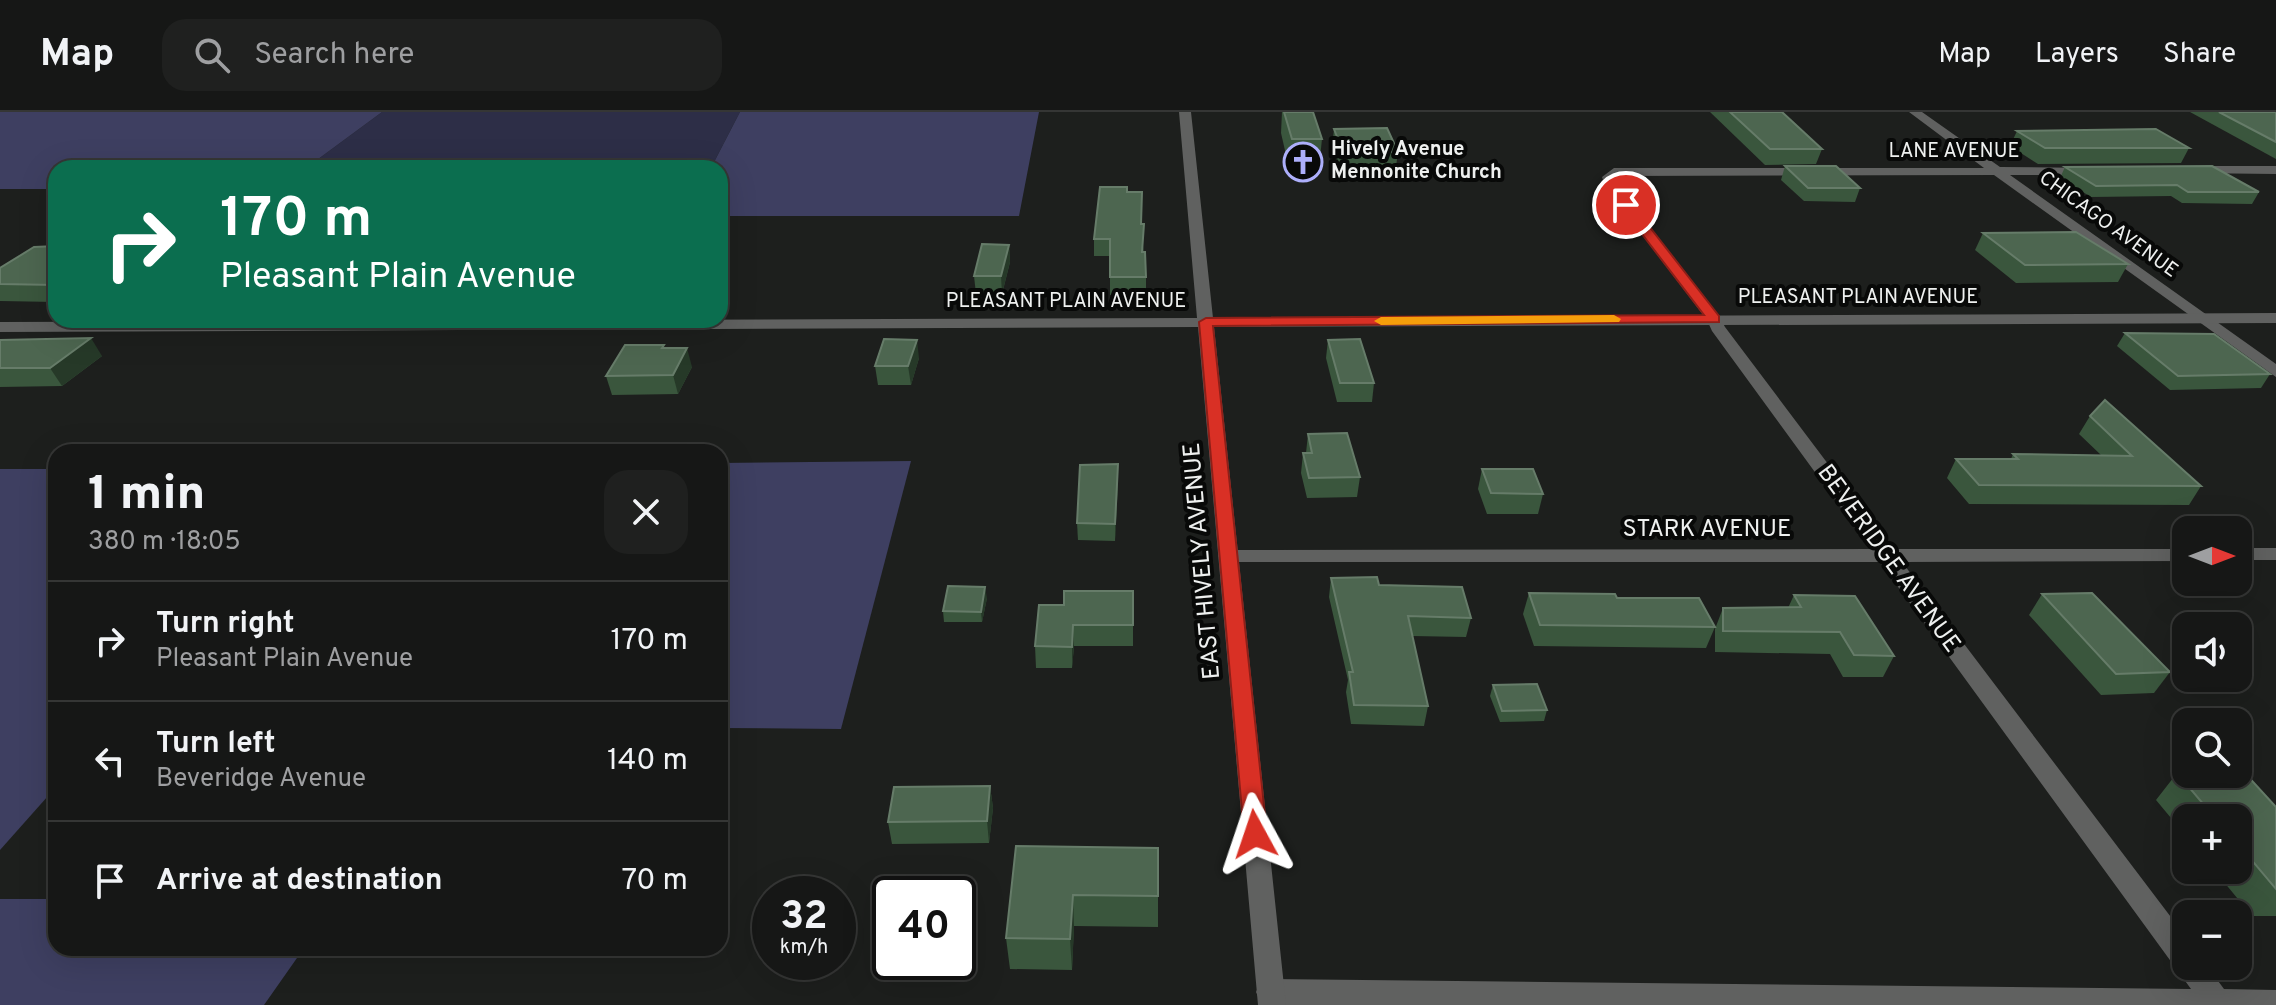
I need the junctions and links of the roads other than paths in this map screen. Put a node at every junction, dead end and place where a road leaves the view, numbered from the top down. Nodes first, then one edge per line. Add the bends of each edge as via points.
1 (1185, 112) edge
2 (1915, 112) edge
3 (2184, 170) edge
4 (2276, 170) edge
5 (2107, 171) edge
6 (1631, 172) joint
7 (2000, 172) junction
8 (2201, 318) junction
9 (2276, 318) edge
10 (1714, 319) junction
11 (1206, 322) junction
12 (728, 324) edge
13 (0, 327) edge
14 (48, 327) edge
15 (2276, 372) edge
16 (2252, 554) edge
17 (2276, 554) edge
18 (2172, 555) edge
19 (1228, 556) junction
20 (1887, 556) junction
21 (2172, 940) edge
22 (2201, 980) edge
23 (1271, 999) edge
24 (2276, 1003) edge
25 (2218, 1004) edge

1 - 11 street, EAST HIVELY AVENUE
2 - 7 street, CHICAGO AVENUE
3 - 4 street
5 - 7 street, LANE AVENUE
6 - 7 street, LANE AVENUE
6 - 10 street, BEVERIDGE AVENUE via 1614,172 1609,183
7 - 8 street, CHICAGO AVENUE
8 - 9 street, PLEASANT PLAIN AVENUE
8 - 10 street, PLEASANT PLAIN AVENUE
8 - 15 street, CHICAGO AVENUE
10 - 11 street, PLEASANT PLAIN AVENUE
10 - 20 street, BEVERIDGE AVENUE
11 - 12 street, PLEASANT PLAIN AVENUE
11 - 19 street, EAST HIVELY AVENUE
13 - 14 street, PLEASANT PLAIN AVENUE
16 - 17 street
18 - 20 street, STARK AVENUE
19 - 20 street, STARK AVENUE
19 - 23 street, EAST HIVELY AVENUE
20 - 21 street, BEVERIDGE AVENUE
22 - 25 street
23 - 25 street
24 - 25 street

